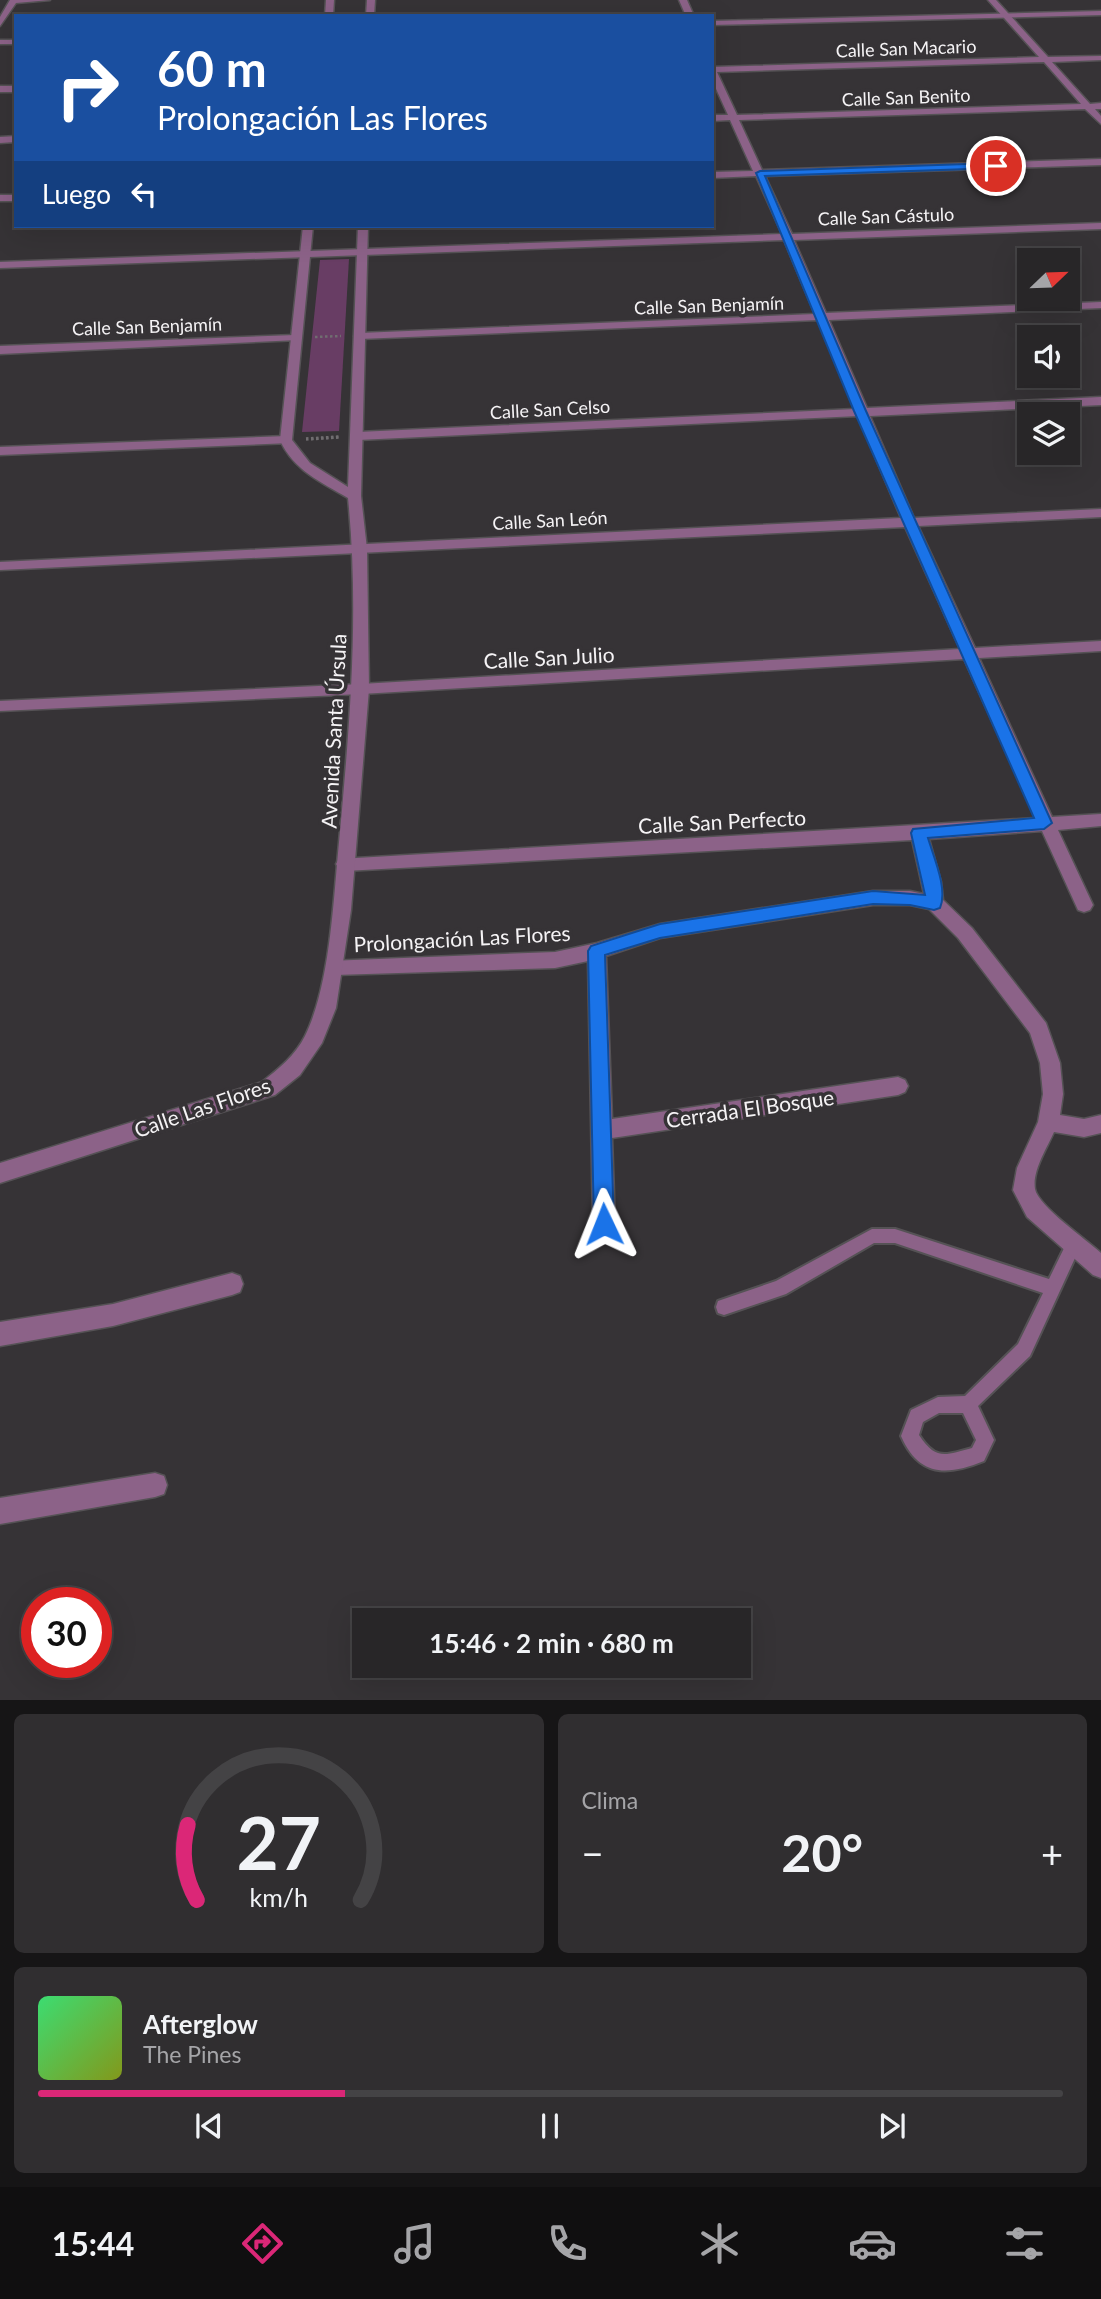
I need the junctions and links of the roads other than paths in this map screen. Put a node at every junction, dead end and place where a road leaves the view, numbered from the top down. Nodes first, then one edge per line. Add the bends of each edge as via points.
1 (14, 0) edge
2 (46, 0) edge
3 (992, 0) edge
4 (1101, 13) edge
5 (1006, 16) junction
6 (714, 23) edge
7 (0, 24) edge
8 (1101, 58) edge
9 (1045, 60) junction
10 (714, 70) edge
11 (714, 74) edge
12 (1089, 107) junction
13 (1101, 107) edge
14 (714, 118) edge
15 (734, 118) junction
16 (1101, 121) edge
17 (1101, 162) edge
18 (760, 173) junction
19 (714, 175) edge
20 (1101, 226) edge
21 (308, 228) edge
22 (363, 228) edge
23 (788, 237) junction
24 (362, 253) junction
25 (304, 255) junction
26 (0, 265) edge
27 (1101, 306) edge
28 (822, 318) junction
29 (360, 336) junction
30 (295, 338) junction
31 (0, 350) edge
32 (1101, 401) edge
33 (860, 411) junction
34 (358, 436) junction
35 (286, 440) junction
36 (0, 451) edge
37 (354, 496) junction
38 (1101, 513) edge
39 (909, 522) junction
40 (360, 549) junction
41 (0, 566) edge
42 (1101, 646) edge
43 (968, 653) junction
44 (361, 689) junction
45 (0, 706) edge
46 (1101, 820) edge
47 (1044, 823) junction
48 (919, 833) junction
49 (345, 864) junction
50 (934, 903) junction
51 (1084, 905) dead end
52 (597, 951) junction
53 (335, 967) junction
54 (898, 1086) dead end
55 (1048, 1122) junction
56 (1101, 1124) edge
57 (601, 1130) junction
58 (0, 1173) edge
59 (604, 1224) dead end
60 (1073, 1245) junction
61 (1101, 1267) edge
62 (232, 1284) dead end
63 (1052, 1288) junction
64 (724, 1307) dead end
65 (0, 1334) edge
66 (968, 1404) junction
67 (155, 1485) dead end
68 (0, 1511) edge

1 - 2 street
1 - 7 street
3 - 5 street
4 - 5 street
5 - 6 street
5 - 9 street
8 - 9 street, Calle San Macario
9 - 10 street, Calle San Macario
9 - 12 street
11 - 15 street
12 - 13 street, Calle San Benito
12 - 15 street, Calle San Benito
12 - 16 street
14 - 15 street, Calle San Benito
15 - 18 street
17 - 18 street
18 - 19 street
18 - 23 street
20 - 23 street, Calle San Cástulo
21 - 25 street
22 - 24 street, Avenida Santa Úrsula
23 - 24 street, Calle San Cástulo
23 - 28 street
24 - 25 street, Calle San Cástulo
24 - 29 street, Avenida Santa Úrsula
25 - 26 street, Calle San Cástulo
25 - 30 street
27 - 28 street, Calle San Benjamín
28 - 29 street, Calle San Benjamín
28 - 33 street
29 - 34 street, Avenida Santa Úrsula
30 - 31 street, Calle San Benjamín
30 - 35 street
32 - 33 street, Calle San Celso
33 - 34 street, Calle San Celso
33 - 39 street
34 - 37 street, Avenida Santa Úrsula
35 - 36 street
35 - 37 street via 289,451 303,464
37 - 40 street, Avenida Santa Úrsula
38 - 39 street, Calle San León
39 - 40 street, Calle San León
39 - 43 street
40 - 41 street, Calle San León
40 - 44 street, Avenida Santa Úrsula
42 - 43 street, Calle San Julio
43 - 44 street, Calle San Julio
43 - 47 street
44 - 45 street, Calle San Julio
44 - 49 street, Avenida Santa Úrsula
46 - 47 street, Calle San Perfecto
47 - 48 street, Calle San Perfecto
47 - 51 street
48 - 49 street, Calle San Perfecto
48 - 50 street
49 - 53 street, Avenida Santa Úrsula
50 - 52 street, Prolongación Las Flores via 873,898 660,931
50 - 55 street via 965,933 1039,1029 1050,1063 1053,1094
52 - 53 street, Prolongación Las Flores via 555,960
52 - 57 street
53 - 58 street, Calle Las Flores via 312,1043 293,1069 268,1089
54 - 57 street, Cerrada El Bosque
55 - 56 street via 1084,1128
55 - 60 street via 1028,1168 1024,1190 1035,1210
57 - 59 street
60 - 61 street
60 - 63 lane
62 - 65 street via 113,1315
63 - 64 lane via 895,1236 872,1236 780,1288
63 - 66 lane via 1024,1350
66 - 66 lane via 985,1440 978,1455 942,1465 922,1457 910,1436 917,1416 938,1405
67 - 68 street

